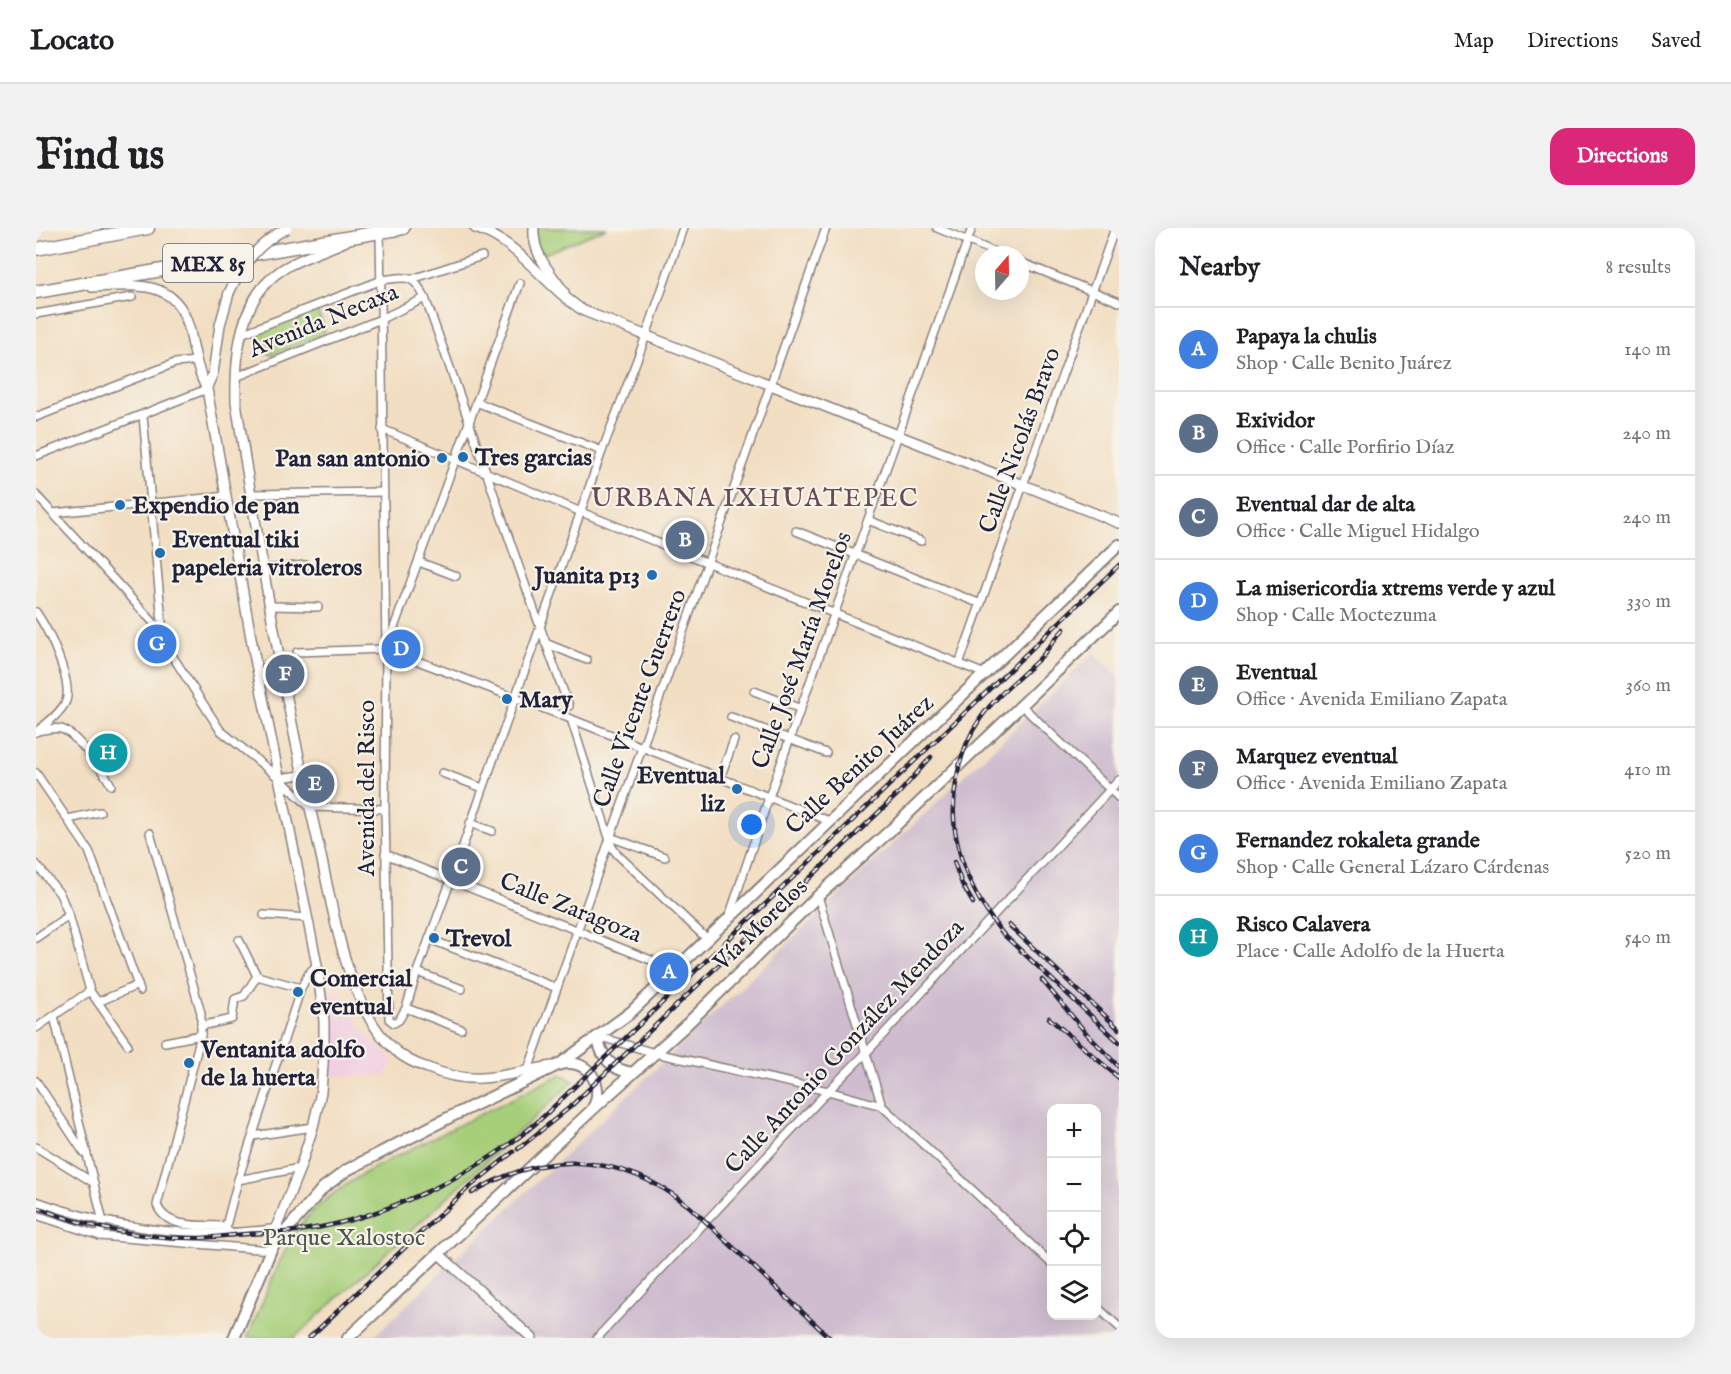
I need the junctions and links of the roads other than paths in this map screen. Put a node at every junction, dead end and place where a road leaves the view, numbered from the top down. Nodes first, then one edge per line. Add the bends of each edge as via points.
1 (148, 228) edge
2 (287, 228) edge
3 (403, 228) edge
4 (475, 228) edge
5 (534, 228) edge
6 (682, 228) edge
7 (826, 228) edge
8 (937, 228) edge
9 (972, 228) edge
10 (1115, 228) edge
11 (380, 232) junction
12 (354, 238) junction
13 (968, 241) junction
14 (980, 246) edge
15 (36, 249) edge
16 (482, 256) dead end
17 (1029, 266) edge
18 (412, 279) junction
19 (381, 280) junction
20 (520, 283) dead end
21 (59, 289) junction
22 (36, 292) edge
23 (1092, 292) junction
24 (132, 297) dead end
25 (425, 298) junction
26 (568, 299) junction
27 (1119, 302) edge
28 (36, 314) edge
29 (381, 319) junction
30 (240, 334) junction
31 (646, 336) junction
32 (196, 361) junction
33 (236, 377) junction
34 (770, 385) junction
35 (207, 388) junction
36 (476, 402) junction
37 (142, 416) junction
38 (36, 417) edge
39 (469, 419) junction
40 (382, 429) junction
41 (897, 436) junction
42 (602, 451) junction
43 (36, 456) edge
44 (454, 460) junction
45 (487, 474) junction
46 (1023, 486) junction
47 (383, 492) junction
48 (251, 494) junction
49 (36, 495) edge
50 (226, 496) junction
51 (152, 504) junction
52 (581, 512) junction
53 (53, 513) junction
54 (868, 520) junction
55 (1119, 523) edge
56 (796, 531) dead end
57 (921, 541) dead end
58 (1119, 545) edge
59 (855, 556) junction
60 (419, 562) junction
61 (709, 562) junction
62 (306, 566) dead end
63 (264, 569) junction
64 (456, 576) dead end
65 (981, 604) junction
66 (271, 606) junction
67 (318, 607) dead end
68 (36, 612) edge
69 (834, 614) junction
70 (1117, 617) edge
71 (540, 625) junction
72 (163, 633) junction
73 (545, 643) junction
74 (386, 649) junction
75 (297, 652) dead end
76 (587, 660) dead end
77 (959, 664) junction
78 (986, 674) junction
79 (754, 691) dead end
80 (516, 697) junction
81 (569, 706) dead end
82 (1022, 706) junction
83 (801, 710) junction
84 (731, 717) dead end
85 (571, 719) junction
86 (37, 732) edge
87 (734, 740) dead end
88 (790, 740) junction
89 (643, 748) junction
90 (826, 753) dead end
91 (442, 772) dead end
92 (36, 774) edge
93 (302, 775) junction
94 (279, 778) junction
95 (720, 778) junction
96 (1119, 780) edge
97 (111, 785) dead end
98 (483, 788) junction
99 (1110, 789) junction
100 (769, 797) junction
101 (1119, 798) edge
102 (310, 807) junction
103 (385, 809) junction
104 (100, 812) dead end
105 (68, 819) junction
106 (828, 821) junction
107 (470, 823) junction
108 (492, 831) dead end
109 (150, 833) dead end
110 (610, 837) junction
111 (385, 854) junction
112 (666, 857) dead end
113 (36, 864) edge
114 (451, 880) junction
115 (818, 896) junction
116 (69, 915) junction
117 (264, 915) dead end
118 (729, 917) junction
119 (308, 918) junction
120 (577, 931) junction
121 (36, 938) edge
122 (429, 939) junction
123 (707, 939) junction
124 (239, 940) dead end
125 (317, 965) junction
126 (676, 970) junction
127 (417, 972) junction
128 (257, 976) junction
129 (301, 988) junction
130 (557, 988) junction
131 (462, 989) dead end
132 (90, 991) junction
133 (98, 1002) junction
134 (406, 1008) junction
135 (54, 1016) junction
136 (201, 1026) junction
137 (36, 1028) edge
138 (461, 1029) dead end
139 (201, 1035) junction
140 (599, 1038) junction
141 (165, 1042) dead end
142 (128, 1045) dead end
143 (867, 1052) junction
144 (655, 1053) junction
145 (560, 1064) junction
146 (632, 1073) junction
147 (529, 1074) junction
148 (36, 1081) edge
149 (828, 1091) junction
150 (882, 1106) junction
151 (593, 1109) junction
152 (314, 1127) junction
153 (253, 1136) junction
154 (36, 1148) edge
155 (87, 1158) junction
156 (300, 1168) junction
157 (238, 1180) junction
158 (94, 1183) junction
159 (36, 1201) edge
160 (36, 1215) edge
161 (103, 1222) junction
162 (290, 1226) junction
163 (276, 1228) junction
164 (227, 1229) junction
165 (100, 1236) junction
166 (271, 1249) junction
167 (440, 1254) junction
168 (1047, 1259) edge
169 (1101, 1311) edge
170 (1119, 1327) edge
171 (234, 1338) edge
172 (348, 1338) edge
173 (532, 1338) edge
174 (597, 1338) edge

1 - 15 highway, MEX 85
2 - 35 main road, bridge via 249,257 235,280 220,325
3 - 11 highway, MEX 85
4 - 26 main road via 508,245
5 - 26 main road via 535,246 542,262
6 - 31 street
7 - 34 street, Calle Vicente Guerrero
8 - 13 street
9 - 13 street, Calle José María Morelos
10 - 23 street, Calle Nicolás Bravo
11 - 12 highway, MEX 85
11 - 19 street, Avenida del Risco
12 - 21 highway, MEX 85
12 - 30 main road via 281,270 255,298
13 - 14 street
13 - 41 street, Calle José María Morelos
16 - 18 street
17 - 23 street
18 - 19 street
18 - 25 street
19 - 29 street, Avenida del Risco
19 - 30 street
20 - 36 street
21 - 22 highway, MEX 85
21 - 32 main road via 136,285 165,293 176,301 188,320
23 - 27 street
23 - 46 street, Calle Nicolás Bravo
24 - 28 street
25 - 29 street, Avenida Necaxa
25 - 39 street
26 - 31 main road via 584,310
29 - 33 street, Avenida Necaxa
29 - 40 street, Avenida del Risco
30 - 33 main road
31 - 34 main road
31 - 42 street
32 - 35 main road
32 - 38 street via 175,363
33 - 48 main road via 236,402
34 - 41 main road
34 - 61 street, Calle Vicente Guerrero
35 - 37 street
35 - 50 main road
36 - 39 street
36 - 42 street
37 - 43 street
37 - 51 street
39 - 44 street
39 - 45 street
40 - 44 street
40 - 47 street, Avenida del Risco
41 - 46 main road
41 - 54 street, Calle José María Morelos
42 - 52 street
44 - 45 street
44 - 60 street
45 - 52 street
45 - 71 street
46 - 55 main road
46 - 65 street, Calle Nicolás Bravo
47 - 48 street
47 - 74 street, Avenida del Risco
48 - 63 main road
49 - 53 street
50 - 51 street
50 - 94 main road
51 - 53 street
51 - 72 street
52 - 61 street
52 - 71 street
53 - 72 street
54 - 57 street
54 - 59 street, Calle José María Morelos
56 - 59 street
58 - 78 main road, Calle Benito Juárez
59 - 65 street
59 - 69 street, Calle José María Morelos
60 - 64 street
60 - 74 street
61 - 69 street
61 - 89 street, Calle Vicente Guerrero
62 - 63 street
63 - 66 main road
65 - 77 street, Calle Nicolás Bravo
66 - 67 street
66 - 93 main road
68 - 86 street via 60,662 68,692 59,712
69 - 77 street
69 - 83 street, Calle José María Morelos
70 - 82 main road, Vía Morelos
71 - 73 street
71 - 80 street
72 - 94 street via 166,646 220,730
73 - 76 street
73 - 81 street
74 - 75 street
74 - 80 street
74 - 103 street, Avenida del Risco
77 - 78 street
78 - 106 main road, Calle Benito Juárez
79 - 83 street
80 - 85 street
80 - 98 street
82 - 99 street
82 - 115 main road, Vía Morelos
83 - 88 street, Calle José María Morelos
84 - 88 street
85 - 89 street
85 - 110 street
86 - 97 street via 57,728 67,731
87 - 95 street
88 - 90 street
88 - 100 street, Calle José María Morelos
89 - 95 street
89 - 110 street, Calle Vicente Guerrero
91 - 98 street
92 - 105 street
93 - 94 street
93 - 102 main road
94 - 102 street
94 - 119 main road
95 - 100 street
96 - 99 street, Calle Antonio González Mendoza
98 - 107 street
99 - 101 street
99 - 143 street, Calle Antonio González Mendoza
100 - 106 street
100 - 118 street, Calle José María Morelos
102 - 103 street
102 - 147 main road via 344,955 366,1014 379,1034 412,1062 457,1078
103 - 111 street, Avenida del Risco
104 - 105 street
105 - 133 street via 89,851 139,988
106 - 118 main road, Calle Benito Juárez
107 - 108 street
107 - 114 street
109 - 136 street via 201,1012
110 - 112 street
110 - 120 street, Calle Vicente Guerrero
110 - 123 street via 617,854
111 - 114 street, Calle Zaragoza
111 - 134 street, Avenida del Risco via 389,1019 397,1022
113 - 116 street via 60,894
114 - 120 street, Calle Zaragoza
114 - 122 street
115 - 143 street
115 - 144 main road, Vía Morelos
116 - 121 street
116 - 132 street
117 - 119 street
118 - 123 main road, Calle Benito Juárez
119 - 125 main road
120 - 126 street, Calle Zaragoza
120 - 130 street, Calle Vicente Guerrero
122 - 127 street
122 - 130 street
123 - 126 main road, Calle Benito Juárez
124 - 128 street
125 - 129 street
125 - 152 main road via 324,1050
126 - 140 main road, Calle Benito Juárez
127 - 131 street
127 - 134 street
128 - 129 street
128 - 136 street via 244,996 235,999 232,1019
129 - 153 street
130 - 147 street, Calle Vicente Guerrero
132 - 133 street
132 - 135 street
133 - 142 street
134 - 138 street
135 - 137 street
135 - 155 street
136 - 139 street
139 - 141 street
139 - 164 street via 157,1205 164,1216 176,1222
140 - 144 street
140 - 145 main road
140 - 146 main road via 608,1062
143 - 149 street, Calle Antonio González Mendoza
143 - 150 street
144 - 146 main road, Vía Morelos
144 - 149 street
145 - 147 main road
145 - 151 main road via 576,1064 593,1076 598,1093
146 - 151 main road, Vía Morelos
147 - 162 main road via 347,1170 323,1188
148 - 155 street
149 - 150 street
149 - 174 street, Calle Antonio González Mendoza
150 - 168 street
151 - 167 main road, Vía Morelos
152 - 153 street
152 - 156 main road
153 - 157 street
154 - 158 street
155 - 158 street
156 - 157 street
156 - 163 main road
157 - 164 street
158 - 161 street
159 - 161 street
160 - 165 street
161 - 164 street via 153,1230
161 - 165 street
162 - 163 street
162 - 166 main road
163 - 164 street
163 - 166 main road
165 - 166 street
166 - 171 main road
167 - 172 main road, Vía Morelos
167 - 173 main road
169 - 170 street

